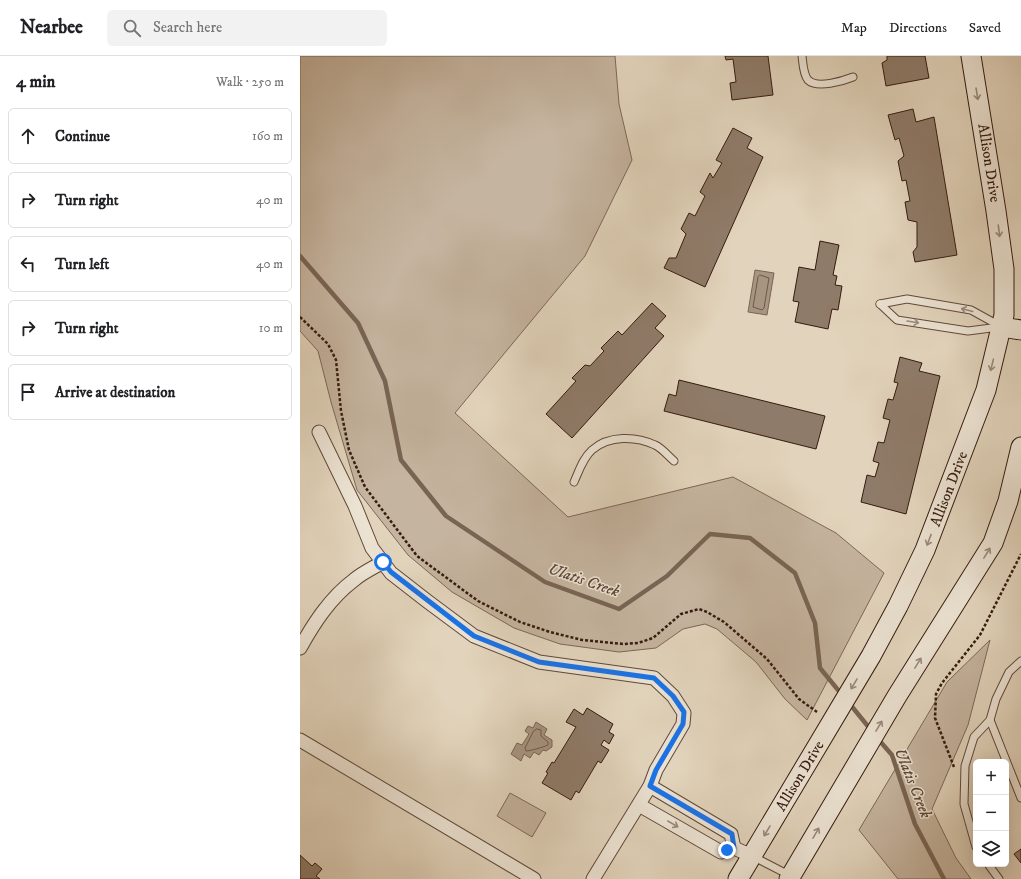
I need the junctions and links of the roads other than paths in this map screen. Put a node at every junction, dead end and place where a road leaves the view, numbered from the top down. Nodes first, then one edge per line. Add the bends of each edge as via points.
1 (802, 56) edge
2 (971, 56) edge
3 (853, 77) dead end
4 (1002, 327) junction
5 (1021, 330) edge
6 (319, 432) dead end
7 (1021, 447) edge
8 (674, 461) dead end
9 (1018, 469) edge
10 (574, 482) dead end
11 (383, 562) junction
12 (300, 648) edge
13 (1021, 660) edge
14 (990, 720) junction
15 (301, 743) edge
16 (650, 786) junction
17 (1021, 798) edge
18 (639, 805) junction
19 (973, 836) edge
20 (734, 848) junction
21 (752, 856) junction
22 (990, 867) edge
23 (793, 878) edge
24 (534, 879) edge
25 (593, 879) edge
26 (738, 879) edge
27 (999, 879) edge

1 - 3 lane via 805,74 808,80 815,84 839,82
2 -> 4 main road, Allison Drive via 1004,269
4 -> 4 lane via 970,310 907,299 880,304 897,320 968,331
4 - 5 main road
4 -> 21 main road, Allison Drive via 986,390 925,550 871,656
6 - 11 street via 372,548
7 - 9 main road
8 - 10 lane via 656,445 638,439 624,438 603,443 592,450
23 -> 9 main road via 897,696 993,543
11 - 12 street via 354,580 333,599 313,625
11 - 16 street via 391,572 474,636 539,662 654,678 673,696 684,712 683,724 656,770
13 - 14 lane via 1010,672 996,700
14 - 17 lane
14 - 19 lane via 974,736 965,766 964,804
15 - 24 street
16 - 18 street
16 - 20 street via 732,834
18 -> 20 street via 721,852
18 - 25 street
20 - 21 street
21 - 23 lane
21 - 26 main road, Allison Drive
22 - 27 lane

